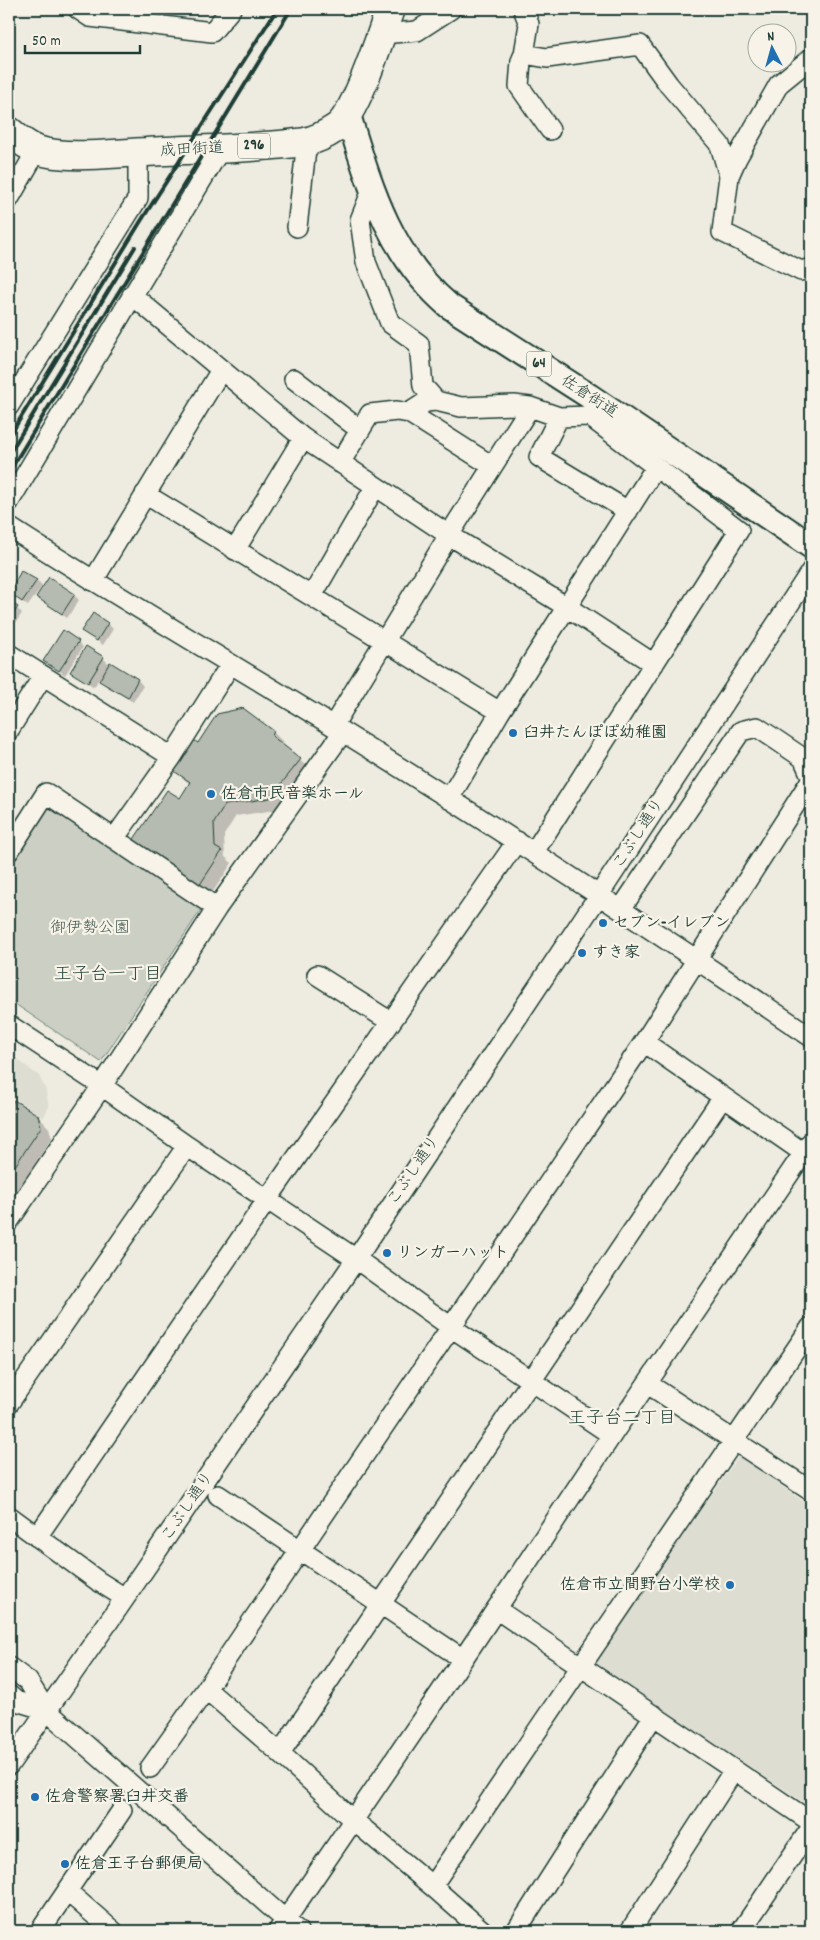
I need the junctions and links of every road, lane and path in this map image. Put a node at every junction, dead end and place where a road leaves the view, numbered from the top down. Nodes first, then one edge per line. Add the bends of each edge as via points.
1 (78, 9) edge
2 (231, 9) edge
3 (390, 9) edge
4 (451, 9) edge
5 (523, 9) edge
6 (381, 34) junction
7 (524, 54) junction
8 (811, 58) edge
9 (348, 115) junction
10 (550, 130) dead end
11 (9, 131) edge
12 (307, 141) junction
13 (221, 148) junction
14 (37, 150) junction
15 (138, 152) junction
16 (729, 176) junction
17 (372, 190) junction
18 (9, 199) edge
19 (298, 227) dead end
20 (811, 268) edge
21 (132, 295) junction
22 (221, 370) junction
23 (294, 379) dead end
24 (436, 401) junction
25 (9, 406) edge
26 (530, 407) junction
27 (409, 412) junction
28 (559, 417) junction
29 (360, 430) junction
30 (303, 438) junction
31 (340, 463) junction
32 (492, 466) junction
33 (655, 468) junction
34 (375, 487) junction
35 (145, 494) junction
36 (9, 502) edge
37 (628, 511) junction
38 (9, 527) edge
39 (449, 535) junction
40 (811, 546) edge
41 (235, 550) junction
42 (811, 571) edge
43 (93, 581) junction
44 (312, 596) junction
45 (567, 607) junction
46 (384, 640) junction
47 (9, 654) edge
48 (654, 664) junction
49 (230, 665) junction
50 (44, 676) junction
51 (500, 712) junction
52 (338, 729) junction
53 (9, 730) edge
54 (172, 757) junction
55 (809, 788) edge
56 (449, 799) junction
57 (114, 839) junction
58 (517, 841) junction
59 (9, 851) edge
60 (534, 852) junction
61 (599, 894) junction
62 (217, 908) junction
63 (621, 909) junction
64 (698, 960) junction
65 (317, 975) dead end
66 (391, 1022) junction
67 (9, 1025) edge
68 (811, 1037) edge
69 (644, 1042) junction
70 (102, 1086) junction
71 (723, 1097) junction
72 (186, 1146) junction
73 (809, 1151) edge
74 (267, 1200) junction
75 (9, 1221) edge
76 (356, 1259) junction
77 (451, 1327) junction
78 (811, 1327) edge
79 (532, 1381) junction
80 (648, 1384) junction
81 (9, 1403) edge
82 (612, 1435) junction
83 (735, 1440) junction
84 (811, 1491) edge
85 (218, 1495) dead end
86 (9, 1516) edge
87 (37, 1537) junction
88 (300, 1550) junction
89 (125, 1598) junction
90 (380, 1604) junction
91 (496, 1610) junction
92 (463, 1659) junction
93 (581, 1665) junction
94 (9, 1668) edge
95 (206, 1689) junction
96 (9, 1695) edge
97 (46, 1710) junction
98 (654, 1716) junction
99 (280, 1753) junction
100 (9, 1765) edge
101 (150, 1768) dead end
102 (734, 1770) junction
103 (122, 1810) dead end
104 (352, 1820) junction
105 (811, 1822) edge
106 (811, 1828) edge
107 (432, 1886) junction
108 (67, 1891) junction
109 (287, 1928) edge
110 (40, 1931) edge
111 (113, 1931) edge
112 (483, 1931) edge
113 (516, 1931) edge
114 (630, 1931) edge
115 (741, 1931) edge

1 - 2 street via 90,18 212,32
3 - 6 highway, 成田街道 / 296
4 - 6 street via 416,31
5 - 7 street via 529,24
6 - 9 highway, 成田街道 / 296
7 - 10 street via 519,86
7 - 16 street via 547,58 640,45 669,86 720,146
8 - 16 street via 779,84
9 - 12 highway, 成田街道 / 296 via 338,128
9 - 17 main road, 佐倉街道 / 64
11 - 14 highway, 成田街道 / 296
12 - 13 highway, 成田街道 / 296
12 - 19 street
13 - 15 highway, 成田街道 / 296
13 - 21 street
14 - 15 highway, 成田街道 / 296 via 93,155
14 - 18 street
15 - 25 street via 138,198
16 - 20 street via 722,232 801,271
17 - 24 street via 360,220 366,262 390,323 419,344 423,386
17 - 40 main road, 佐倉街道 / 64 via 391,234 435,294 449,306
21 - 22 street
21 - 36 street
22 - 30 street
22 - 35 street
23 - 29 street
24 - 26 street via 461,407
24 - 27 street via 426,402
26 - 28 street
26 - 32 street
27 - 29 street via 370,414
27 - 32 street
28 - 33 street via 589,416
28 - 37 street via 539,457
29 - 31 street
30 - 31 street
30 - 41 street
31 - 34 street
32 - 39 street
33 - 37 street
33 - 48 street via 739,530
34 - 39 street
34 - 44 street
35 - 41 street
35 - 43 street
37 - 45 street
38 - 43 street
39 - 45 street
39 - 46 street
41 - 44 street
42 - 61 street, こぶし通り
43 - 49 street
44 - 46 street
45 - 48 street
45 - 51 street
46 - 51 street
46 - 52 street
47 - 50 street
48 - 60 street
49 - 52 street
49 - 54 street
50 - 53 street
50 - 54 street
51 - 56 street
52 - 56 street
52 - 62 street
54 - 57 street
55 - 63 street via 803,758 757,727 741,731
55 - 64 street
56 - 58 street
57 - 59 street via 46,793
57 - 62 street
58 - 60 street
58 - 66 street
60 - 61 street
61 - 63 street
61 - 76 street, こぶし通り
62 - 70 street
63 - 64 street
64 - 68 street
64 - 69 street
65 - 66 street
66 - 74 street
67 - 70 street
69 - 71 street
69 - 77 street
70 - 72 street
70 - 75 street
71 - 73 street
71 - 79 street
72 - 74 street
72 - 81 street
73 - 80 street
74 - 76 street
74 - 87 street
76 - 77 street
76 - 89 street, こぶし通り
77 - 79 street
77 - 88 street
78 - 83 street
79 - 82 street
79 - 90 street
80 - 82 street
80 - 83 street
82 - 91 street
83 - 84 street
83 - 93 street
85 - 88 street
86 - 87 street
87 - 89 street
88 - 90 street
88 - 95 street
89 - 97 street, こぶし通り
90 - 92 street
90 - 99 street
91 - 92 street
91 - 93 street
92 - 104 street
93 - 98 street
93 - 107 street
94 - 97 street via 28,1682
95 - 99 street
95 - 101 street
96 - 97 street
97 - 100 street, こぶし通り
97 - 109 street
98 - 102 street
98 - 113 street
99 - 104 street
102 - 105 street
102 - 114 street
103 - 108 street
104 - 107 street
104 - 109 street
106 - 115 street
107 - 112 street
108 - 110 street
108 - 111 street

